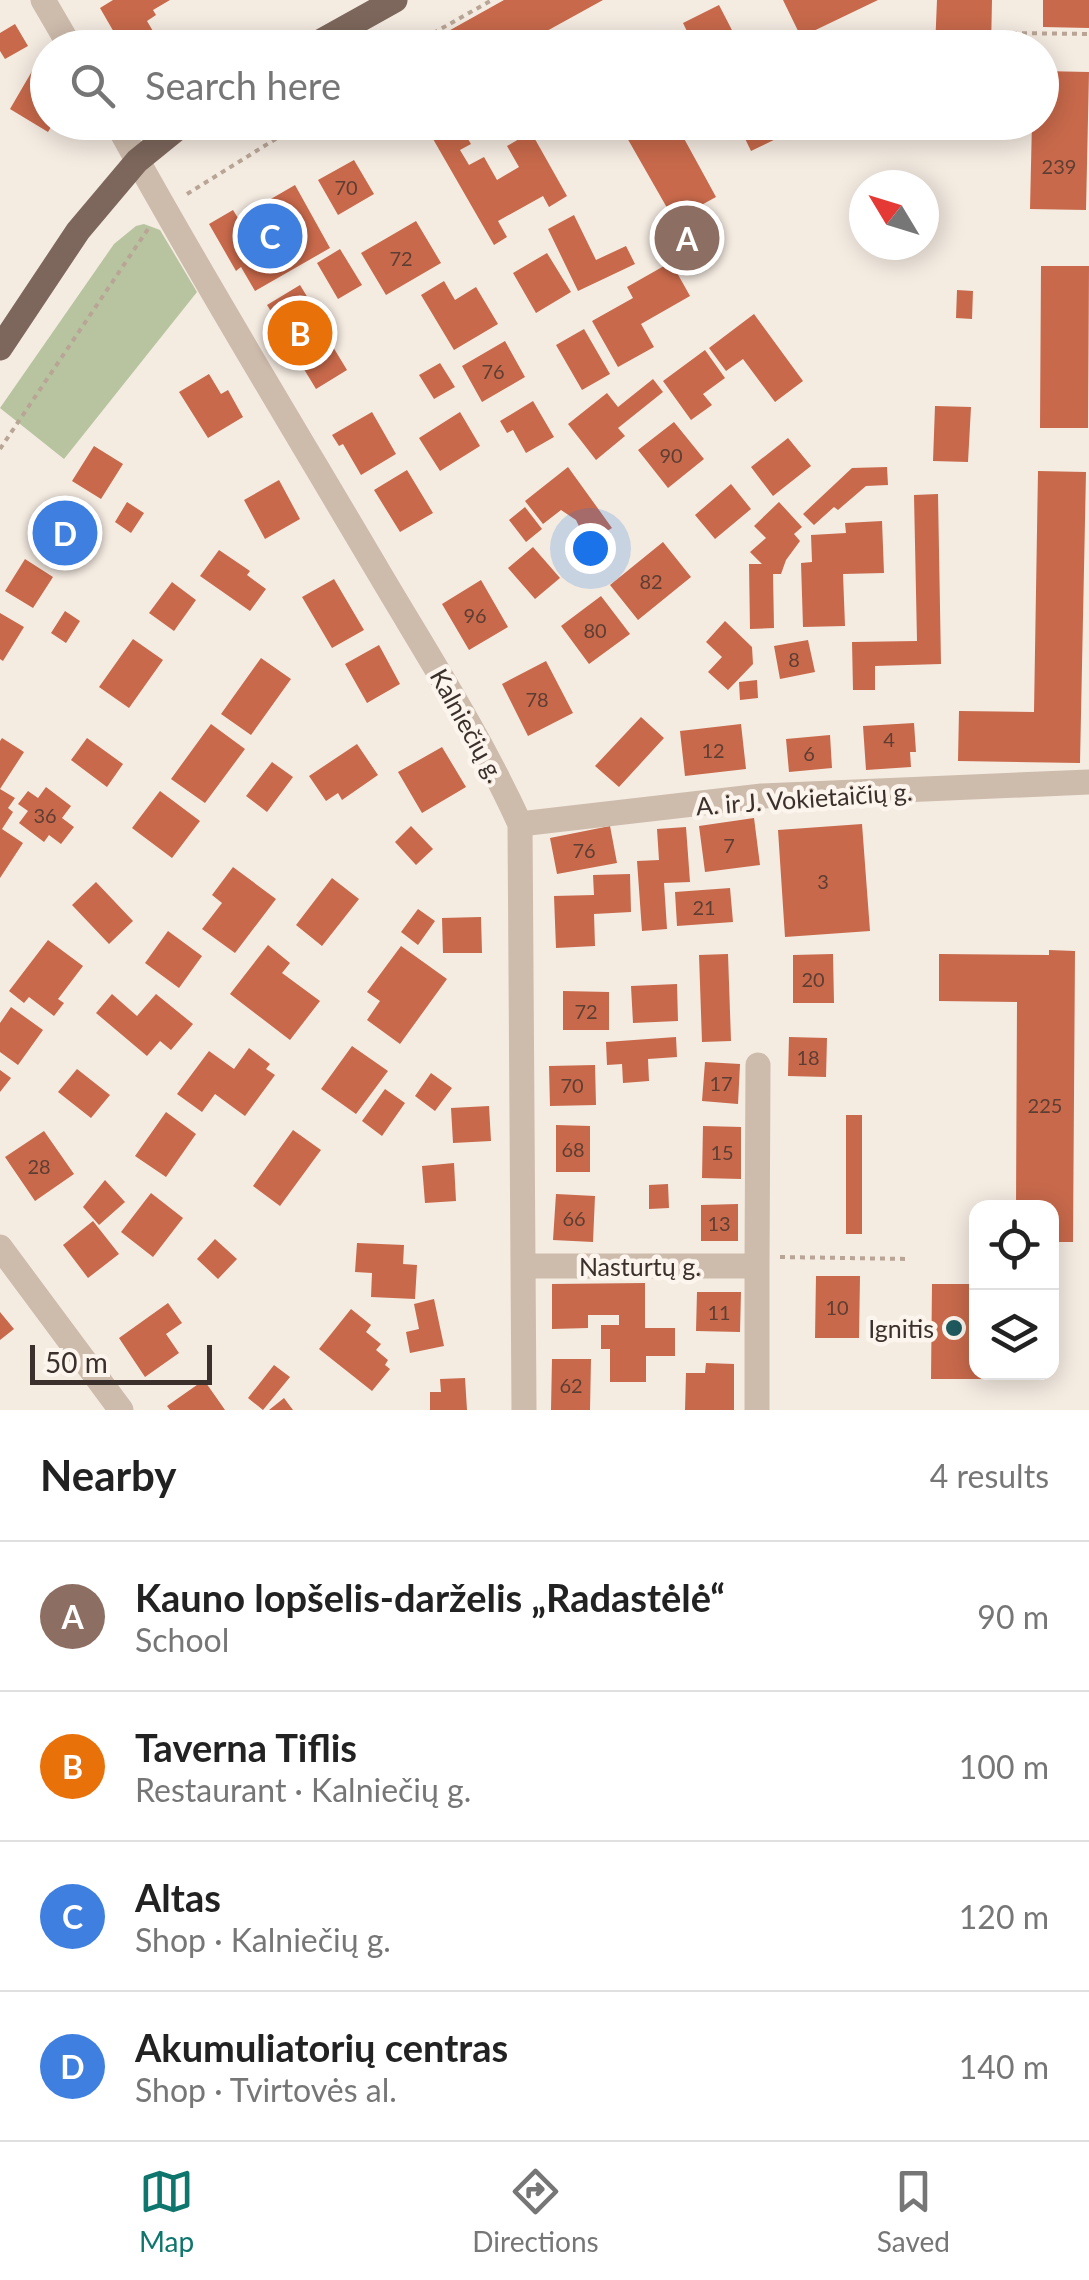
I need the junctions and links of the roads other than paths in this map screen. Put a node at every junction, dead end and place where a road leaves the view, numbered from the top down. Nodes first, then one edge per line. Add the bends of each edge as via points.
1 (43, 0) edge
2 (395, 0) edge
3 (60, 30) edge
4 (341, 30) edge
5 (126, 140) edge
6 (163, 140) edge
7 (137, 161) junction
8 (0, 348) edge
9 (1089, 782) edge
10 (520, 824) junction
11 (758, 1065) dead end
12 (0, 1248) edge
13 (757, 1262) junction
14 (522, 1266) junction
15 (121, 1410) edge
16 (524, 1410) edge
17 (757, 1410) edge

1 - 3 street
2 - 4 main road
5 - 7 street, Kalniečių g.
6 - 7 main road
7 - 8 main road via 78,231
7 - 10 street, Kalniečių g. via 444,682
9 - 10 street, A. ir J. Vokietaičių g. via 762,796
10 - 14 street, Kalniečių g.
11 - 13 street
12 - 15 street
13 - 14 street, Nasturtų g.
13 - 17 street
14 - 16 street, Kalniečių g.

